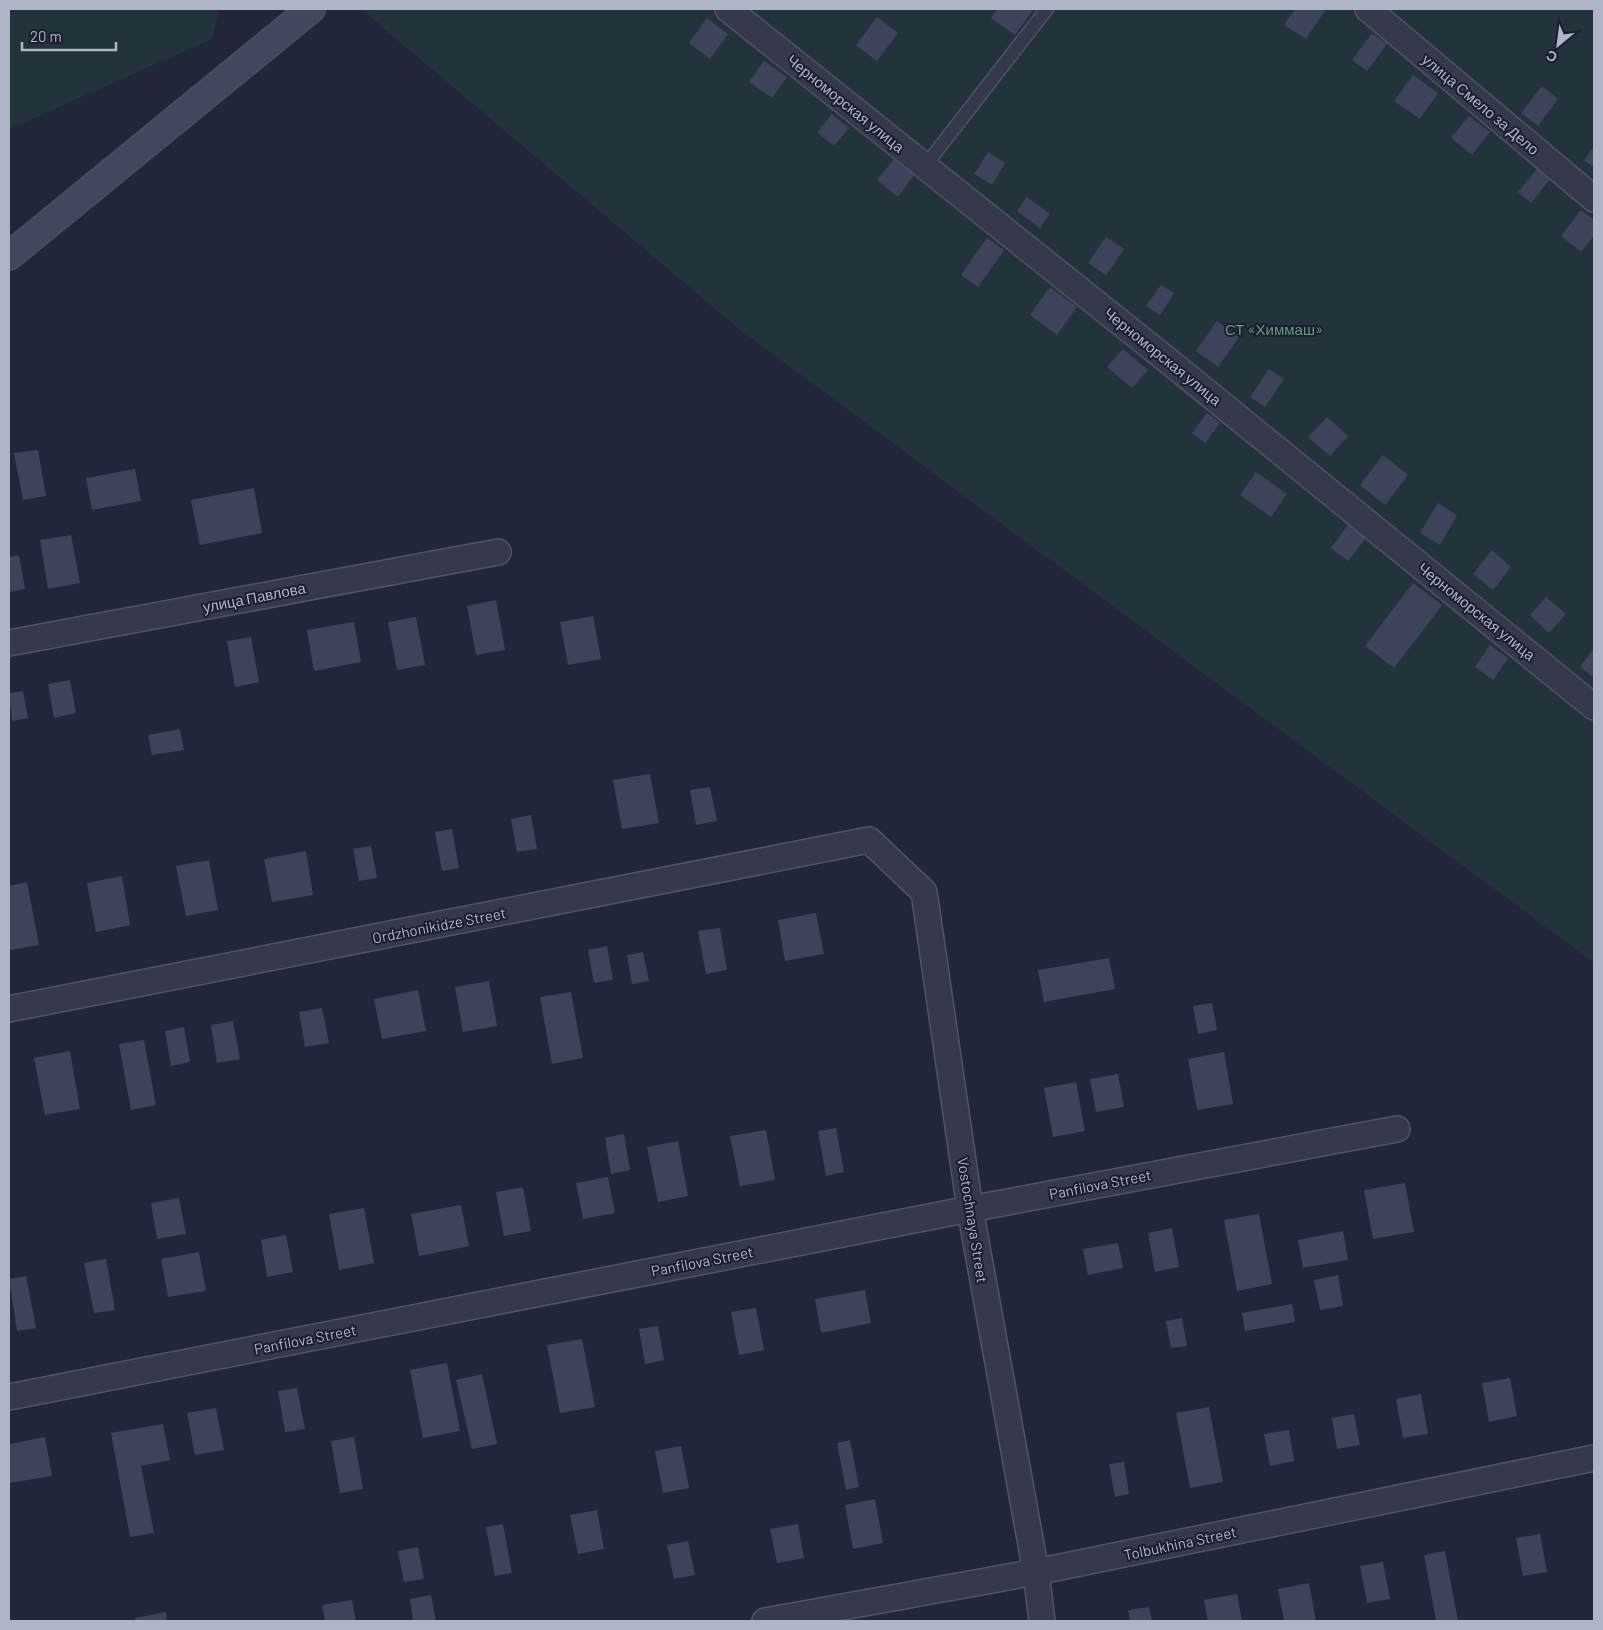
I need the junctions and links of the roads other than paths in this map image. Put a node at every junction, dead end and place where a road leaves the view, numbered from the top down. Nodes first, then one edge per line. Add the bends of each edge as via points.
1 (311, 9) edge
2 (728, 9) edge
3 (1047, 9) edge
4 (1368, 9) edge
5 (925, 166) junction
6 (1594, 199) edge
7 (9, 256) edge
8 (498, 552) dead end
9 (9, 643) edge
10 (1594, 706) edge
11 (869, 840) joint
12 (9, 1009) edge
13 (1397, 1129) dead end
14 (970, 1208) junction
15 (9, 1398) edge
16 (1594, 1458) edge
17 (1036, 1572) junction
18 (765, 1621) edge
19 (1042, 1621) edge

1 - 7 street
2 - 5 street, Черноморская улица
3 - 5 lane
4 - 6 street, улица Смело за Дело
5 - 10 street, Черноморская улица
8 - 9 street, улица Павлова
11 - 12 street, Ordzhonikidze Street
11 - 14 street, Vostochnaya Street via 924,892
13 - 14 street, Panfilova Street
14 - 15 street, Panfilova Street
14 - 17 street, Vostochnaya Street
16 - 17 street, Tolbukhina Street
17 - 18 street, Tolbukhina Street
17 - 19 street, Vostochnaya Street

